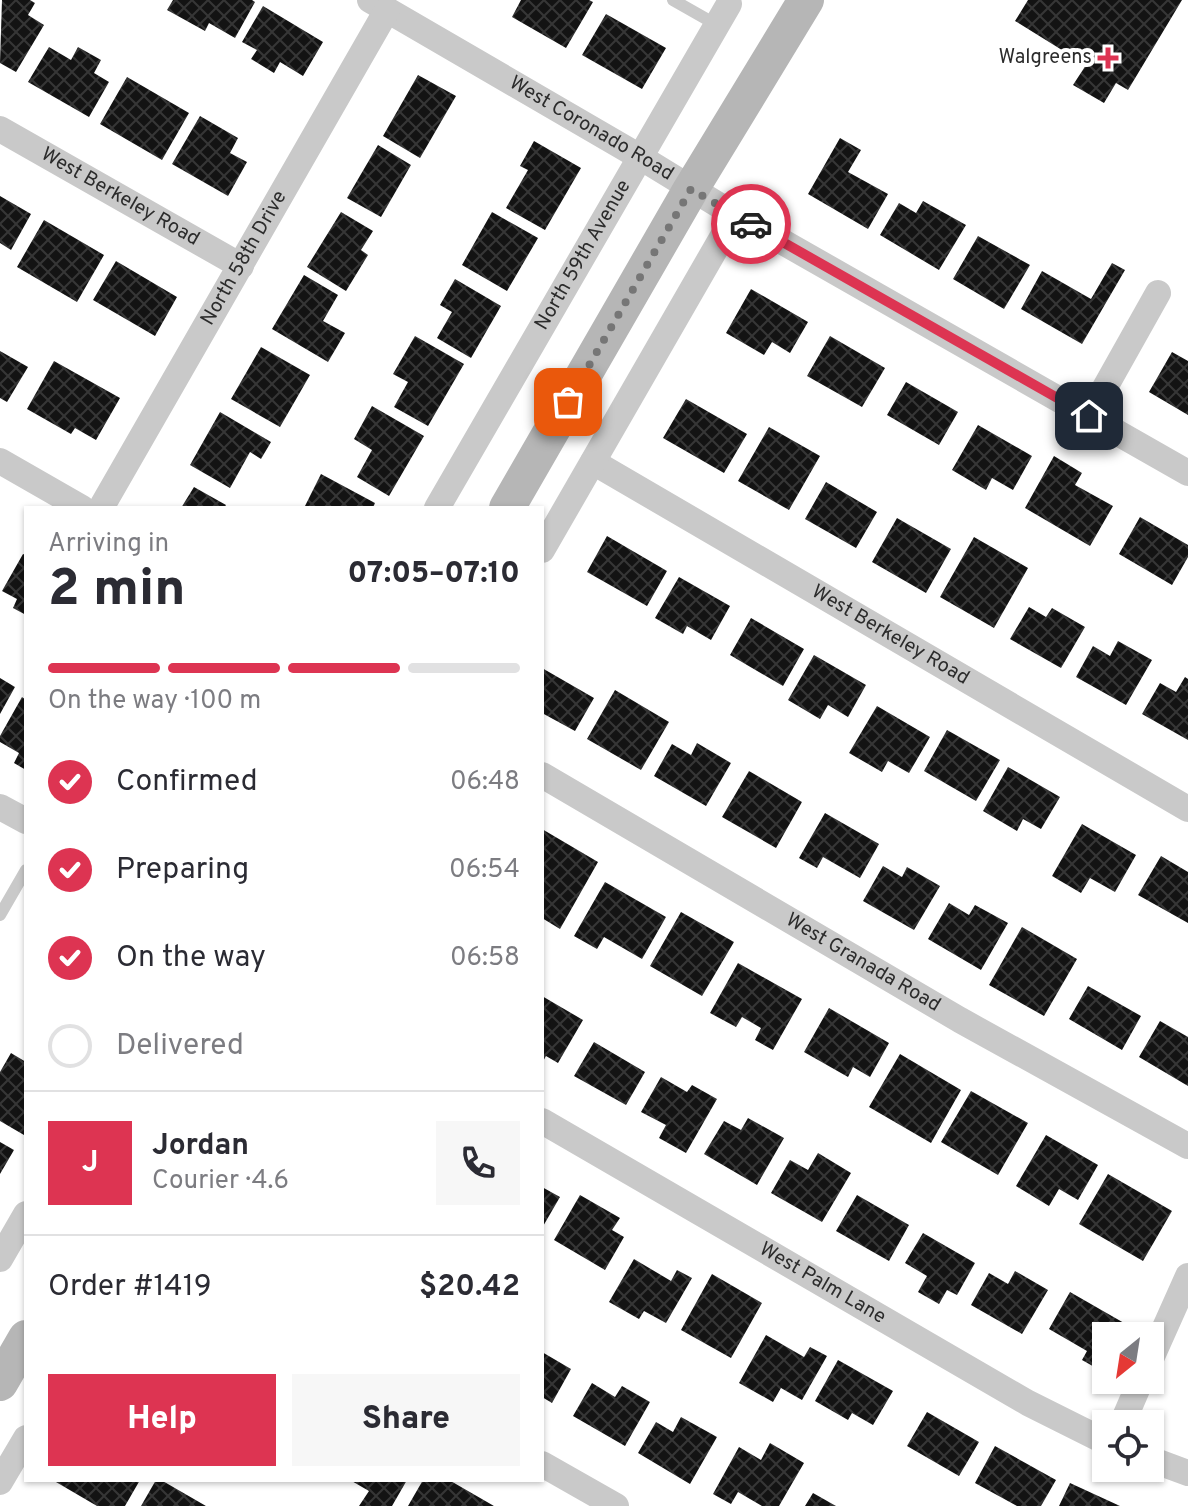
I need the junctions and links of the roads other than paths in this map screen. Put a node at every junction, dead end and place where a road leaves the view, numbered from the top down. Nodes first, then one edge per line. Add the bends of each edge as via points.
1 (673, 0) edge
2 (806, 0) edge
3 (379, 5) edge
4 (723, 15) joint
5 (0, 129) edge
6 (640, 157) junction
7 (691, 189) junction
8 (735, 215) junction
9 (241, 266) junction
10 (1158, 293) dead end
11 (1089, 416) junction
12 (0, 461) edge
13 (593, 462) junction
14 (1188, 473) edge
15 (79, 506) edge
16 (102, 506) edge
17 (438, 506) edge
18 (508, 506) edge
19 (544, 547) edge
20 (544, 776) edge
21 (0, 807) edge
22 (1188, 809) edge
23 (24, 820) edge
24 (24, 873) edge
25 (0, 915) edge
26 (544, 1122) edge
27 (1188, 1146) edge
28 (24, 1217) edge
29 (0, 1259) edge
30 (1188, 1276) edge
31 (1164, 1330) edge
32 (24, 1341) edge
33 (0, 1383) edge
34 (1092, 1435) edge
35 (24, 1441) edge
36 (1164, 1464) edge
37 (544, 1465) edge
38 (1188, 1473) edge
39 (0, 1482) edge
40 (616, 1506) edge

1 - 4 lane
2 - 7 main road
3 - 6 street, West Coronado Road
3 - 9 street, North 58th Drive
4 - 6 street, North 59th Avenue
5 - 9 street, West Berkeley Road
6 - 7 street, West Coronado Road
6 - 17 street, North 59th Avenue
7 - 8 street, West Coronado Road
7 - 18 main road
8 - 11 street, West Coronado Road
8 - 13 street
9 - 16 street, North 58th Drive
10 - 11 street
11 - 14 street, West Coronado Road
12 - 15 street
13 - 19 street
13 - 22 street, West Berkeley Road
20 - 27 street, West Granada Road via 946,1012
21 - 23 street
24 - 25 lane
26 - 34 street, West Palm Lane
28 - 29 street
30 - 31 street
32 - 33 main road
35 - 39 street
36 - 38 street
37 - 40 street

